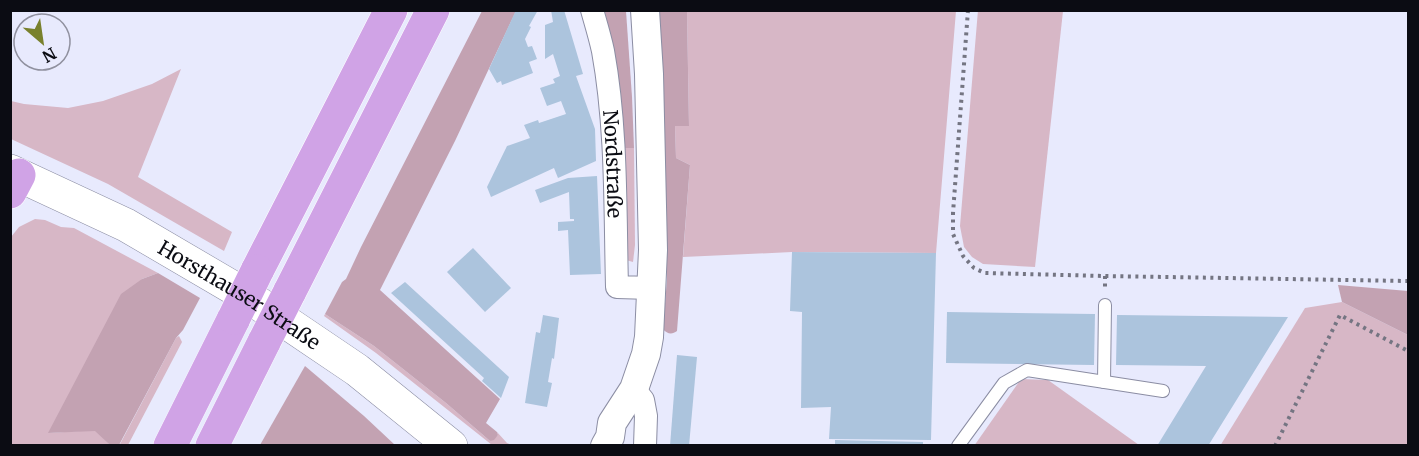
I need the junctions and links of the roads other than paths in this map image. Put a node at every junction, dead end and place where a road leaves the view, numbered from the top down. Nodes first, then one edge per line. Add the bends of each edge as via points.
1 (391, 10) edge
2 (433, 10) edge
3 (592, 10) edge
4 (645, 10) edge
5 (13, 179) edge
6 (651, 288) junction
7 (1105, 305) dead end
8 (228, 330) junction
9 (245, 381) junction
10 (1104, 382) junction
11 (634, 389) junction
12 (1163, 391) dead end
13 (608, 434) edge
14 (147, 446) edge
15 (170, 446) edge
16 (212, 446) edge
17 (233, 446) edge
18 (451, 446) edge
19 (582, 446) edge
20 (645, 446) edge
21 (958, 446) edge

1 - 8 highway, bridge
2 - 9 highway, bridge
3 - 6 street, Nordstraße via 608,81 618,287
4 - 6 street, Nordstraße via 650,98
5 - 18 main road, Horsthauser Straße via 126,225 249,297 357,370
6 - 11 street, Nordstraße via 649,337
7 - 10 lane
8 - 14 highway via 194,358
8 - 15 highway
9 - 16 highway
9 - 17 highway via 247,418
10 - 12 lane
10 - 21 lane via 1027,370 1004,383
11 - 13 street, Nordstraße
11 - 20 street via 643,400
13 - 19 street, Nordstraße via 598,430

